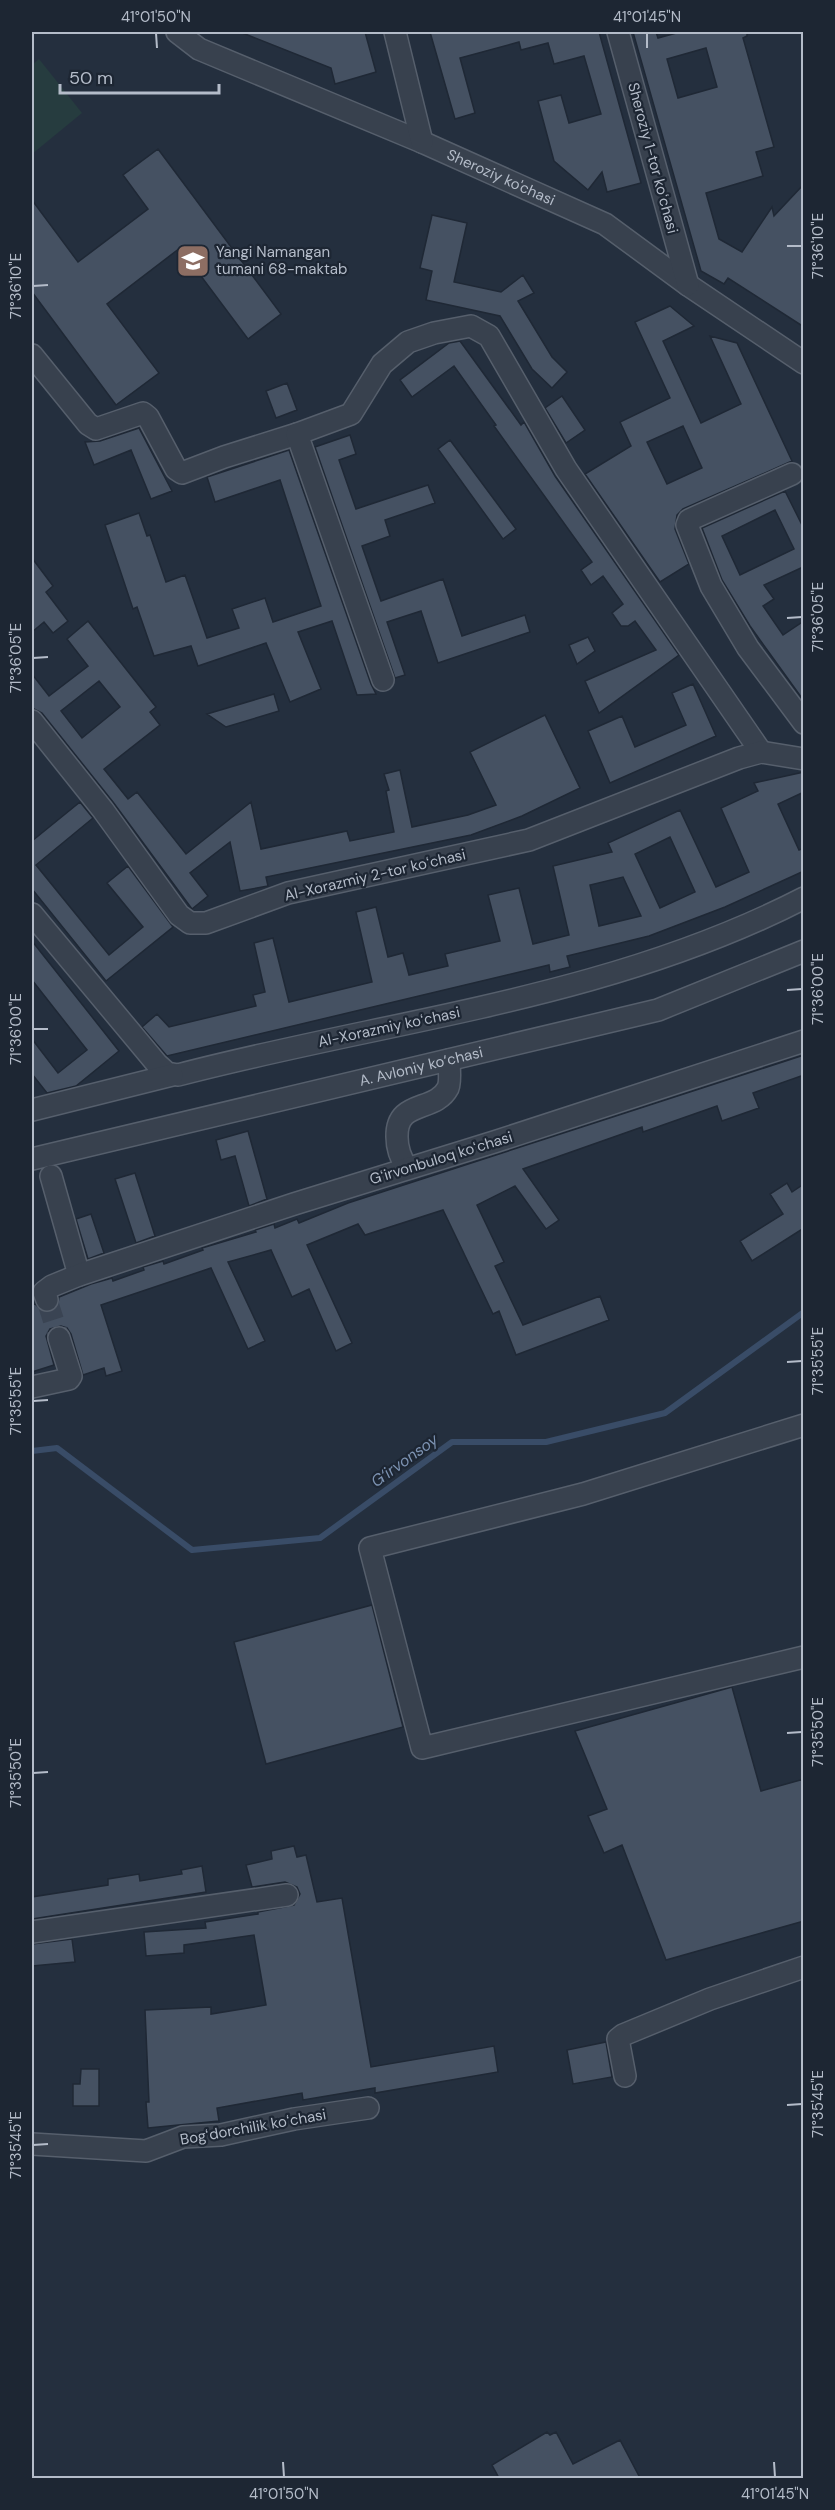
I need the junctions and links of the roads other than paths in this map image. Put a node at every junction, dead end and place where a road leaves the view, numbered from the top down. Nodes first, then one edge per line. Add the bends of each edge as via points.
1 (177, 32) edge
2 (395, 32) edge
3 (618, 32) edge
4 (194, 40) edge
5 (422, 142) junction
6 (688, 285) junction
7 (32, 355) edge
8 (804, 363) edge
9 (297, 434) junction
10 (792, 474) dead end
11 (383, 680) dead end
12 (32, 721) edge
13 (804, 723) edge
14 (761, 752) junction
15 (804, 759) edge
16 (804, 898) edge
17 (32, 914) edge
18 (804, 951) edge
19 (804, 1041) edge
20 (449, 1060) junction
21 (172, 1075) junction
22 (32, 1110) edge
23 (32, 1159) edge
24 (407, 1168) junction
25 (51, 1176) dead end
26 (79, 1275) junction
27 (47, 1300) dead end
28 (59, 1338) tunnel mouth
29 (32, 1387) edge
30 (804, 1425) edge
31 (804, 1657) edge
32 (287, 1895) dead end
33 (32, 1932) edge
34 (804, 1967) edge
35 (625, 2076) dead end
36 (368, 2108) dead end
37 (32, 2144) edge

1 - 4 street, Sheroziy ko'chasi
2 - 5 street
3 - 6 street, Sheroziy 1-tor koʻchasi
4 - 5 street, Sheroziy ko'chasi
5 - 6 street, Sheroziy ko'chasi via 604,224
6 - 8 street, Sheroziy ko'chasi
7 - 9 street via 96,429 143,413 182,473
9 - 11 street
9 - 14 street via 351,414 382,364 408,342 471,326 489,336 566,468
10 - 13 street via 689,520 687,525 711,586 748,648
12 - 14 street, Al-Xorazmiy 2-tor koʻchasi via 179,915 198,924 288,893 529,840
14 - 15 street, Al-Xorazmiy 2-tor koʻchasi
16 - 21 street, Al-Xorazmiy koʻchasi via 752,925 602,978
17 - 21 street via 130,1034
18 - 20 street, A. Avloniy ko‘chasi via 658,1010
19 - 24 street, Gʻirvonbuloq koʻchasi
20 - 23 street, A. Avloniy ko‘chasi
20 - 24 street via 449,1086 443,1094 412,1109 397,1126 397,1143
21 - 22 street, Al-Xorazmiy koʻchasi
24 - 26 street, Gʻirvonbuloq koʻchasi
25 - 26 street
26 - 27 street, Gʻirvonbuloq koʻchasi via 52,1286 45,1292
28 - 29 street via 71,1376
30 - 31 street via 583,1494 370,1548 422,1748
32 - 33 street
34 - 35 street via 710,1999 623,2035 618,2039
36 - 37 street, Bogʻdorchilik koʻchasi via 221,2135 183,2137 146,2151

